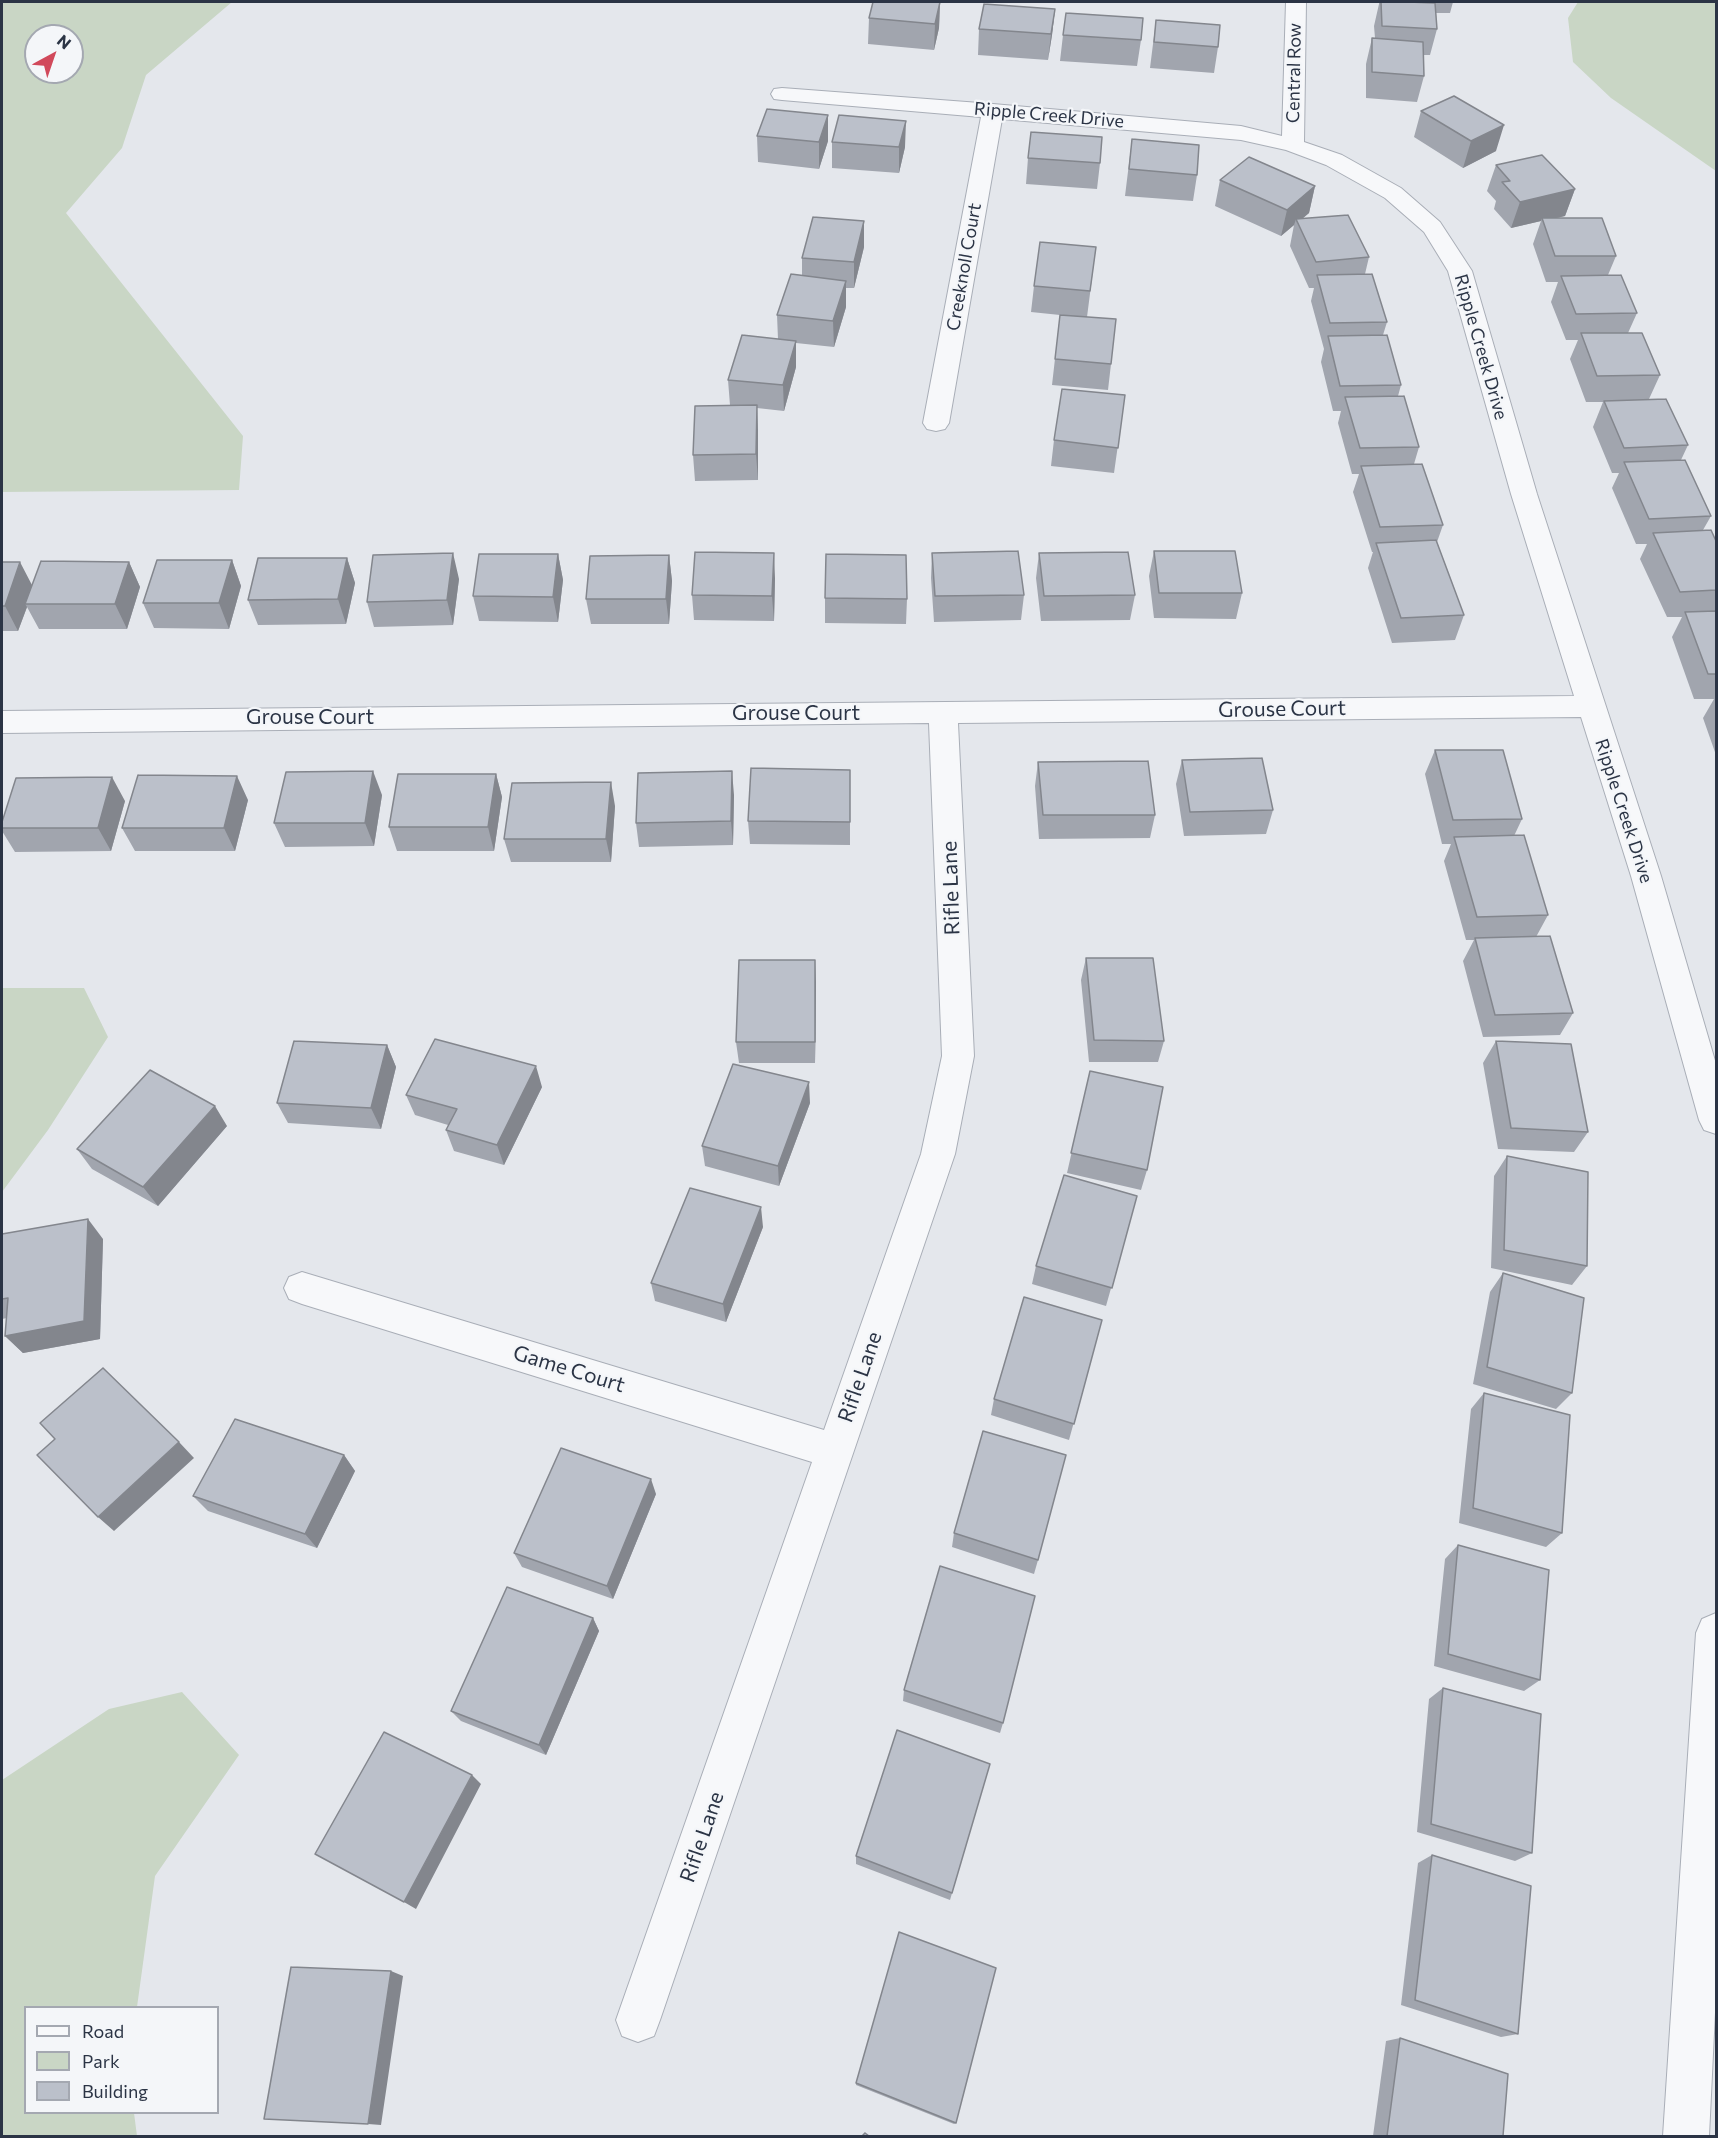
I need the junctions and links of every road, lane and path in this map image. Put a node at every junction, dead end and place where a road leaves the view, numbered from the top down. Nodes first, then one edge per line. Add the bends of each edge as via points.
1 (1296, 2) edge
2 (782, 94) dead end
3 (993, 111) junction
4 (1293, 145) junction
5 (936, 423) dead end
6 (1590, 706) junction
7 (943, 712) junction
8 (2, 722) edge
9 (1716, 1120) edge
10 (302, 1288) dead end
11 (835, 1451) junction
12 (1716, 1634) edge
13 (638, 2020) dead end
14 (1686, 2136) edge

1 - 4 street, Central Row
2 - 3 street, Ripple Creek Drive
3 - 4 street, Ripple Creek Drive via 1205,128
3 - 5 street, Creeknoll Court
4 - 6 street, Ripple Creek Drive via 1334,160 1393,193 1432,227 1449,250 1460,272
6 - 7 street, Grouse Court
6 - 9 street, Ripple Creek Drive via 1646,876
7 - 8 street, Grouse Court
7 - 11 street, Rifle Lane via 958,1056 938,1154
10 - 11 street, Game Court
11 - 13 street, Rifle Lane
12 - 14 street

